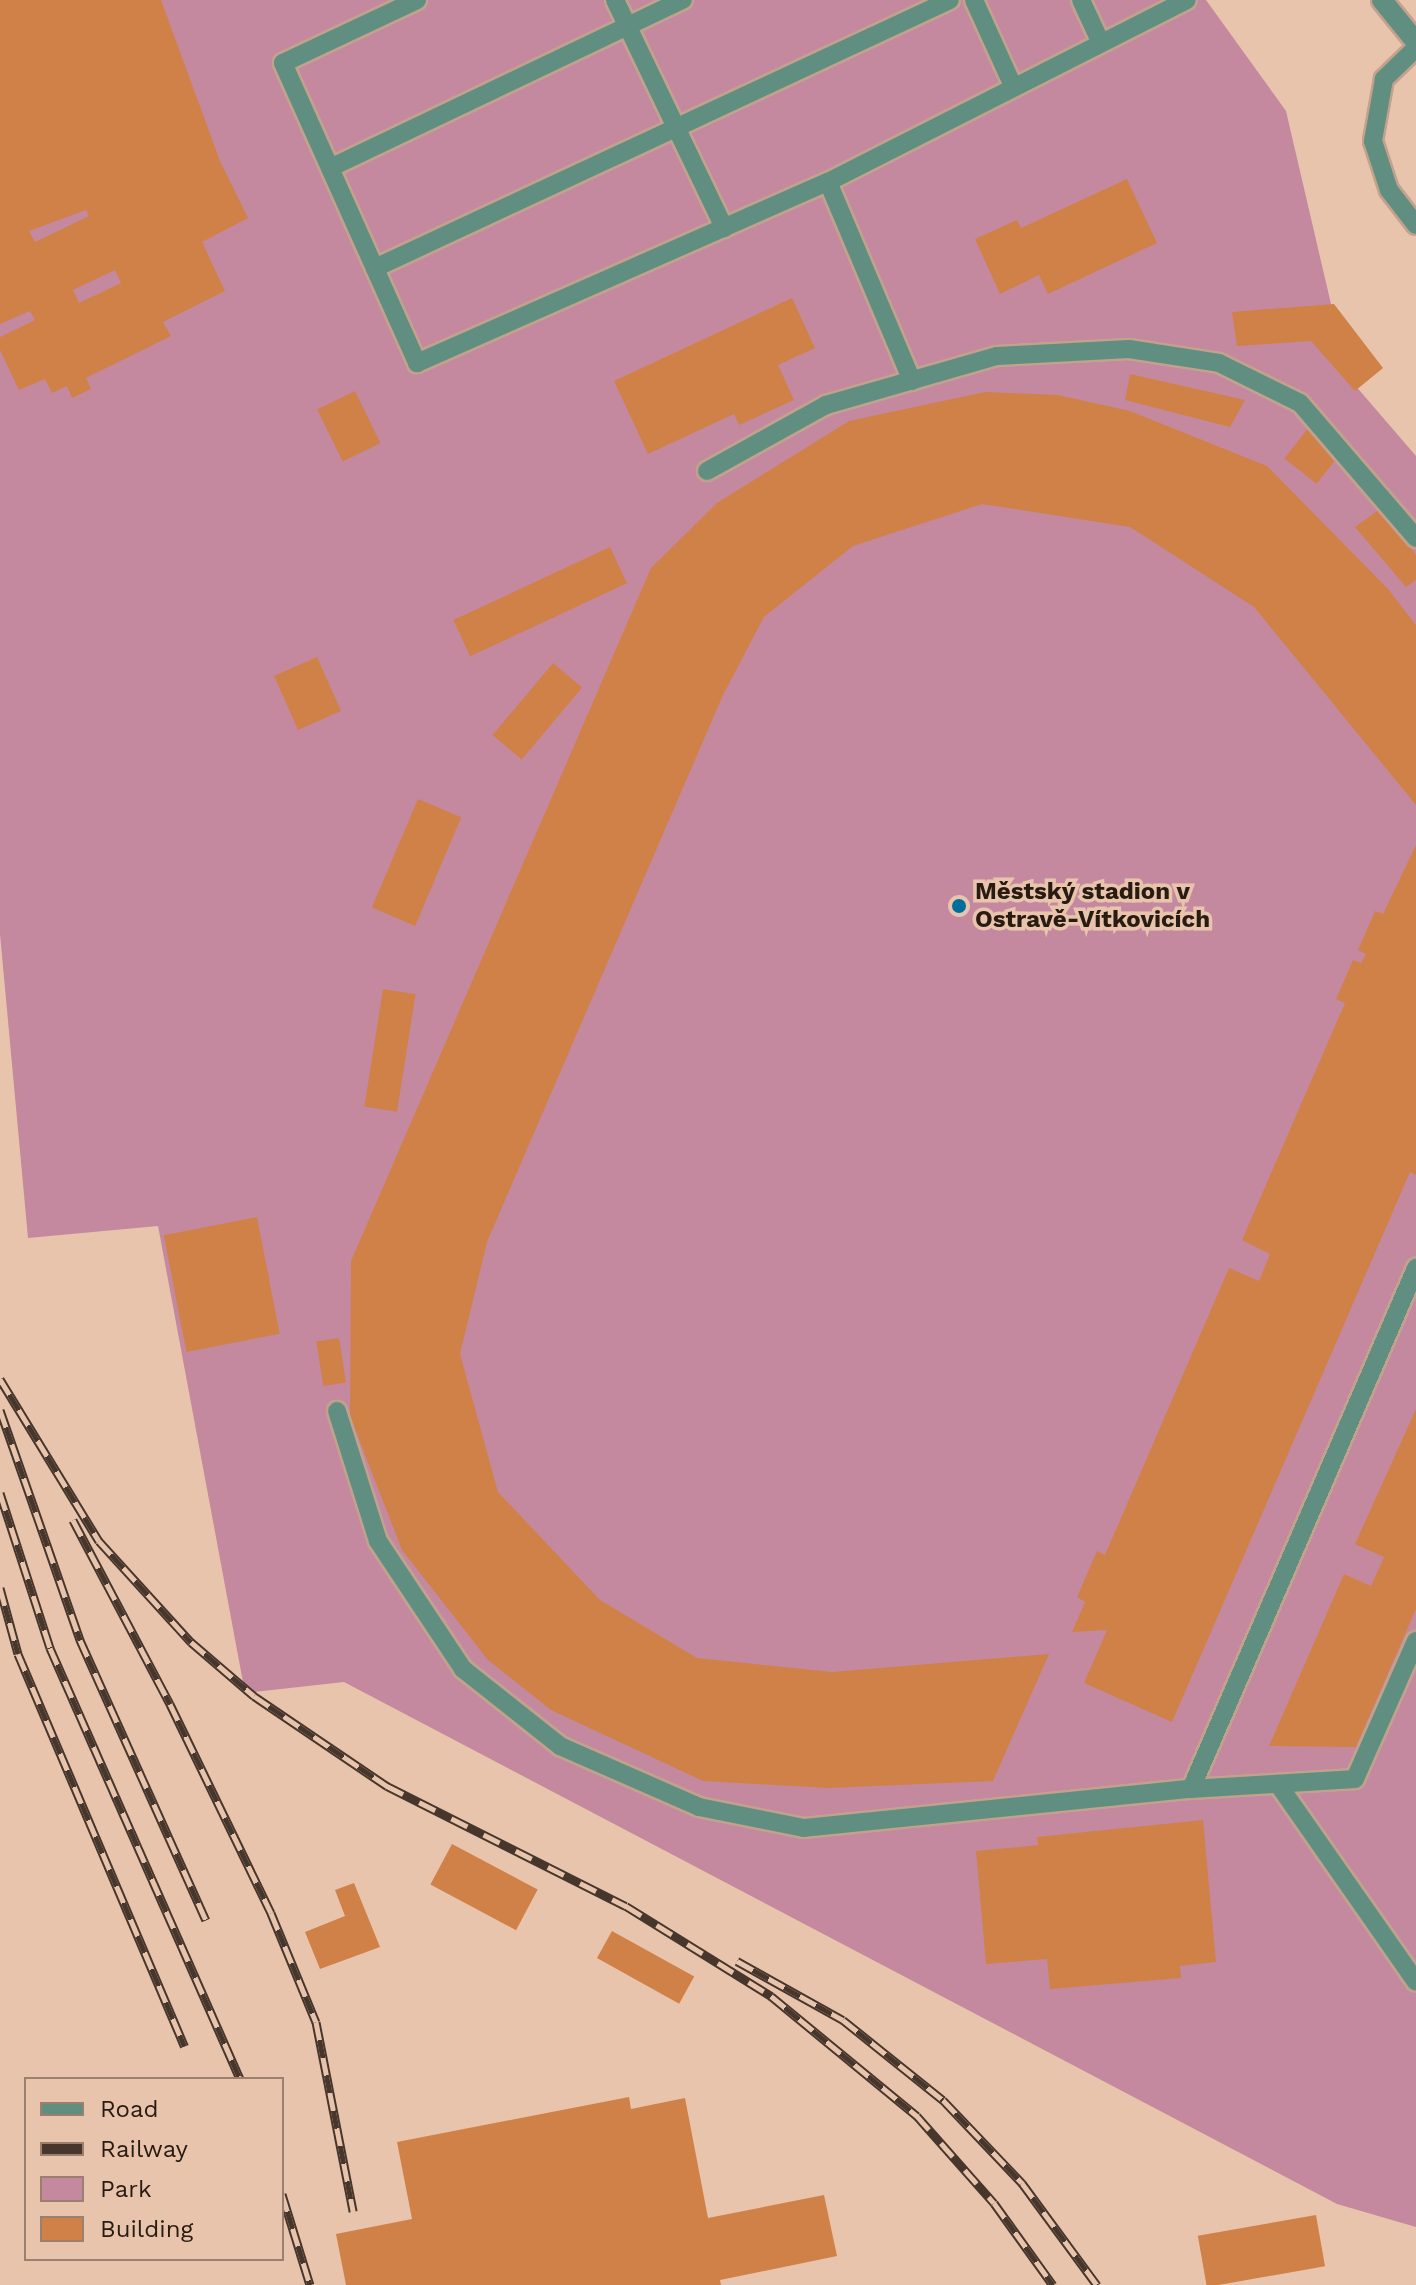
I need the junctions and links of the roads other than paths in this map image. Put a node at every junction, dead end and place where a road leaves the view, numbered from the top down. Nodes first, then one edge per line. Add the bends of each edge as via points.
1 (417, 0) edge
2 (615, 0) edge
3 (683, 0) edge
4 (950, 0) edge
5 (974, 0) edge
6 (1081, 0) edge
7 (1186, 0) edge
8 (1382, 0) edge
9 (627, 27) junction
10 (1101, 43) junction
11 (1416, 45) edge
12 (1013, 86) junction
13 (676, 128) junction
14 (330, 168) junction
15 (828, 182) junction
16 (1416, 225) edge
17 (724, 228) junction
18 (375, 268) junction
19 (912, 381) junction
20 (707, 471) dead end
21 (1416, 538) edge
22 (1416, 1268) edge
23 (337, 1411) dead end
24 (1416, 1641) edge
25 (1278, 1784) junction
26 (1191, 1789) junction
27 (1416, 1982) edge

1 - 14 lane via 283,63
2 - 9 lane
3 - 9 lane
4 - 13 lane
5 - 12 lane
6 - 10 lane
7 - 10 lane
8 - 11 street
9 - 13 lane
9 - 14 lane
10 - 12 lane
11 - 16 lane via 1384,79 1373,141 1389,190
12 - 15 lane
13 - 17 lane
13 - 18 lane
14 - 18 lane
15 - 17 lane
15 - 19 lane
17 - 18 lane via 417,363
19 - 20 lane via 826,405
19 - 21 lane via 997,356 1129,349 1219,363 1300,403
22 - 26 lane
23 - 26 lane via 378,1541 463,1669 574,1752 699,1807 804,1828
24 - 25 lane via 1355,1779
25 - 26 lane
25 - 27 lane

